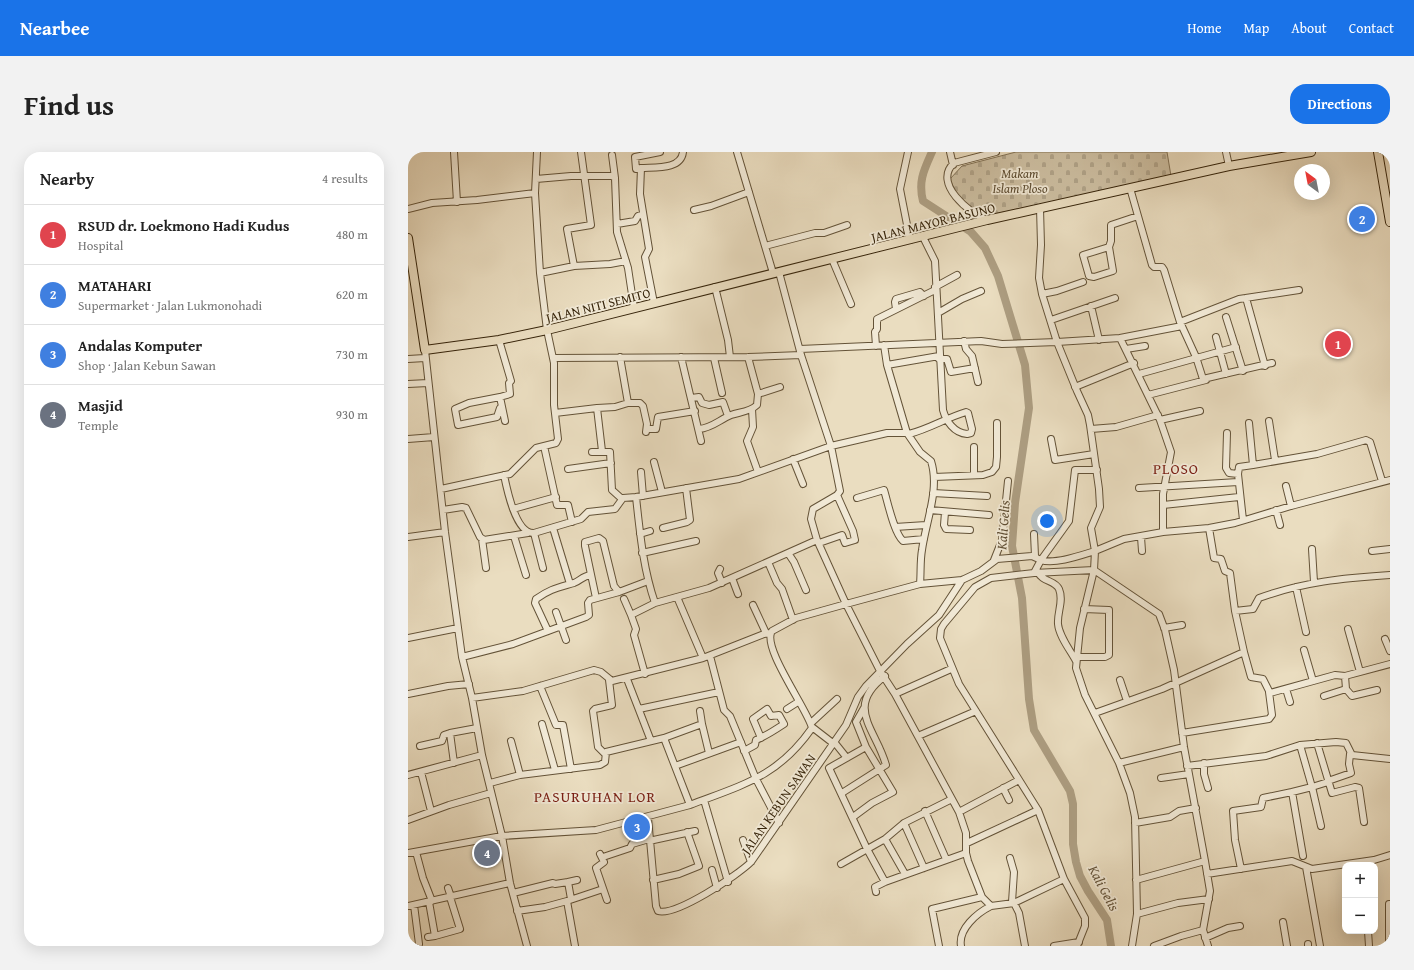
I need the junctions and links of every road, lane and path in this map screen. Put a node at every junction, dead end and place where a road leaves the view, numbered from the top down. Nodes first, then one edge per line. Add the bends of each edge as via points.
1 (455, 152) edge
2 (537, 152) edge
3 (581, 152) edge
4 (660, 152) edge
5 (684, 152) edge
6 (737, 152) edge
7 (908, 152) edge
8 (950, 152) edge
9 (996, 152) edge
10 (1226, 152) edge
11 (1311, 152) edge
12 (1378, 152) edge
13 (612, 155) dead end
14 (953, 165) junction
15 (1229, 166) junction
16 (636, 168) junction
17 (586, 177) junction
18 (614, 178) junction
19 (536, 179) junction
20 (1130, 188) junction
21 (749, 192) junction
22 (535, 193) junction
23 (458, 202) junction
24 (1040, 208) junction
25 (408, 209) edge
26 (694, 210) dead end
27 (644, 214) junction
28 (1138, 216) junction
29 (985, 221) junction
30 (1390, 222) edge
31 (617, 224) junction
32 (847, 225) dead end
33 (923, 237) junction
34 (408, 238) edge
35 (910, 240) junction
36 (765, 246) junction
37 (1108, 247) junction
38 (832, 259) junction
39 (626, 261) junction
40 (574, 266) junction
41 (776, 272) junction
42 (540, 273) junction
43 (957, 275) dead end
44 (1083, 282) dead end
45 (715, 287) junction
46 (935, 289) junction
47 (1299, 290) dead end
48 (981, 291) dead end
49 (1042, 294) junction
50 (1115, 298) dead end
51 (1246, 298) junction
52 (654, 303) junction
53 (851, 304) dead end
54 (1090, 306) junction
55 (634, 308) junction
56 (938, 313) junction
57 (1226, 317) dead end
58 (1051, 320) junction
59 (1181, 324) junction
60 (547, 330) junction
61 (1216, 337) dead end
62 (1120, 338) junction
63 (499, 340) junction
64 (1098, 340) junction
65 (964, 341) junction
66 (939, 342) junction
67 (1057, 342) junction
68 (884, 345) junction
69 (876, 346) junction
70 (1145, 346) dead end
71 (1236, 347) junction
72 (1126, 350) junction
73 (1220, 350) junction
74 (800, 352) junction
75 (425, 354) junction
76 (620, 357) junction
77 (681, 357) junction
78 (1196, 357) junction
79 (553, 358) junction
80 (714, 358) junction
81 (730, 358) junction
82 (748, 358) junction
83 (939, 358) junction
84 (408, 359) edge
85 (1134, 363) junction
86 (1272, 363) dead end
87 (887, 365) junction
88 (1265, 366) junction
89 (975, 368) junction
90 (1243, 372) junction
91 (1139, 374) junction
92 (1226, 374) junction
93 (978, 382) dead end
94 (428, 383) junction
95 (408, 384) edge
96 (780, 387) dead end
97 (1075, 387) junction
98 (758, 394) junction
99 (1148, 395) junction
100 (500, 397) junction
101 (692, 398) junction
102 (723, 398) junction
103 (628, 403) junction
104 (502, 408) junction
105 (597, 408) junction
106 (752, 409) junction
107 (695, 411) junction
108 (1200, 412) dead end
109 (555, 413) junction
110 (728, 416) junction
111 (1159, 418) junction
112 (945, 420) junction
113 (1269, 421) dead end
114 (505, 422) dead end
115 (997, 423) dead end
116 (1249, 423) dead end
117 (699, 429) junction
118 (1091, 429) junction
119 (908, 433) junction
120 (1227, 433) dead end
121 (434, 437) junction
122 (408, 439) edge
123 (1051, 439) dead end
124 (701, 442) dead end
125 (544, 446) junction
126 (831, 446) junction
127 (974, 448) dead end
128 (602, 451) junction
129 (592, 452) dead end
130 (1094, 454) junction
131 (1075, 458) junction
132 (793, 459) junction
133 (1275, 460) junction
134 (654, 462) dead end
135 (611, 464) junction
136 (1253, 465) junction
137 (568, 469) dead end
138 (1075, 470) junction
139 (1097, 470) junction
140 (641, 472) dead end
141 (758, 472) junction
142 (974, 474) junction
143 (1238, 474) junction
144 (504, 475) junction
145 (934, 477) junction
146 (1008, 480) dead end
147 (1390, 480) edge
148 (1382, 481) junction
149 (1238, 482) junction
150 (803, 484) dead end
151 (1286, 486) dead end
152 (686, 488) junction
153 (1139, 488) dead end
154 (1164, 488) junction
155 (441, 489) junction
156 (662, 492) junction
157 (933, 493) junction
158 (837, 495) junction
159 (643, 496) junction
160 (987, 496) dead end
161 (556, 497) junction
162 (636, 497) junction
163 (1239, 497) junction
164 (857, 498) dead end
165 (622, 499) junction
166 (1163, 505) junction
167 (1291, 506) junction
168 (513, 509) junction
169 (443, 510) junction
170 (930, 510) junction
171 (1276, 510) junction
172 (946, 512) junction
173 (989, 514) dead end
174 (1243, 520) junction
175 (572, 522) junction
176 (926, 525) junction
177 (1280, 525) dead end
178 (895, 527) junction
179 (553, 528) junction
180 (663, 528) dead end
181 (1209, 528) junction
182 (970, 530) dead end
183 (650, 531) dead end
184 (445, 532) junction
185 (1163, 532) junction
186 (531, 533) junction
187 (640, 534) junction
188 (1034, 534) dead end
189 (514, 536) junction
190 (1141, 536) junction
191 (408, 537) edge
192 (482, 539) junction
193 (924, 539) junction
194 (696, 541) dead end
195 (818, 542) junction
196 (1312, 549) dead end
197 (1390, 549) edge
198 (1095, 550) junction
199 (1142, 551) dead end
200 (1372, 551) dead end
201 (788, 553) junction
202 (642, 554) junction
203 (1035, 556) junction
204 (1041, 560) junction
205 (994, 561) junction
206 (768, 562) junction
207 (486, 568) dead end
208 (543, 568) dead end
209 (720, 568) dead end
210 (1094, 570) junction
211 (1035, 573) junction
212 (526, 575) dead end
213 (591, 575) junction
214 (1390, 575) edge
215 (994, 577) junction
216 (732, 578) junction
217 (962, 580) junction
218 (648, 581) junction
219 (1314, 582) junction
220 (722, 583) junction
221 (570, 584) junction
222 (920, 584) junction
223 (1296, 587) junction
224 (806, 590) dead end
225 (618, 592) junction
226 (738, 594) dead end
227 (677, 597) junction
228 (596, 598) junction
229 (624, 599) dead end
230 (654, 603) junction
231 (846, 604) junction
232 (753, 605) dead end
233 (1084, 609) junction
234 (556, 612) dead end
235 (1236, 612) junction
236 (631, 615) junction
237 (793, 620) junction
238 (1182, 625) dead end
239 (561, 626) junction
240 (1167, 627) junction
241 (458, 628) junction
242 (1348, 630) dead end
243 (548, 631) junction
244 (1306, 632) dead end
245 (768, 633) junction
246 (408, 638) edge
247 (1385, 639) dead end
248 (566, 640) dead end
249 (1304, 650) dead end
250 (1390, 651) edge
251 (1244, 652) junction
252 (462, 657) junction
253 (706, 657) junction
254 (1076, 659) junction
255 (1390, 664) edge
256 (951, 669) junction
257 (1360, 672) junction
258 (645, 674) junction
259 (883, 674) junction
260 (1345, 676) junction
261 (627, 678) junction
262 (610, 680) junction
263 (1120, 680) dead end
264 (1313, 681) junction
265 (1176, 682) junction
266 (469, 684) junction
267 (540, 686) junction
268 (1286, 689) junction
269 (1346, 689) junction
270 (1377, 690) dead end
271 (719, 692) junction
272 (1269, 692) junction
273 (408, 694) edge
274 (896, 694) junction
275 (1324, 696) dead end
276 (472, 698) junction
277 (837, 699) dead end
278 (1127, 701) junction
279 (798, 702) junction
280 (1290, 702) dead end
281 (864, 708) junction
282 (787, 709) dead end
283 (639, 710) junction
284 (700, 711) dead end
285 (976, 711) junction
286 (1094, 713) junction
287 (702, 724) junction
288 (557, 725) junction
289 (812, 725) junction
290 (477, 728) junction
291 (450, 733) junction
292 (1182, 733) junction
293 (918, 736) junction
294 (664, 738) junction
295 (761, 738) junction
296 (511, 741) dead end
297 (651, 741) junction
298 (740, 742) junction
299 (1318, 743) junction
300 (836, 744) junction
301 (1300, 745) junction
302 (420, 746) dead end
303 (866, 747) junction
304 (1184, 747) junction
305 (744, 750) junction
306 (710, 753) junction
307 (605, 754) junction
308 (1350, 754) junction
309 (482, 755) junction
310 (847, 758) junction
311 (1390, 759) edge
312 (454, 763) junction
313 (1119, 763) junction
314 (1204, 763) junction
315 (675, 766) junction
316 (1187, 766) junction
317 (572, 769) junction
318 (555, 770) junction
319 (880, 770) junction
320 (421, 772) junction
321 (1189, 774) junction
322 (408, 775) edge
323 (520, 775) junction
324 (1161, 778) dead end
325 (756, 780) junction
326 (1019, 780) junction
327 (1328, 782) junction
328 (490, 783) junction
329 (1312, 787) junction
330 (1003, 788) junction
331 (1208, 788) dead end
332 (1292, 792) junction
333 (491, 793) junction
334 (842, 793) junction
335 (952, 799) junction
336 (704, 800) junction
337 (1009, 800) dead end
338 (690, 805) junction
339 (1196, 808) junction
340 (1038, 810) junction
341 (431, 811) junction
342 (925, 811) junction
343 (959, 812) junction
344 (853, 817) junction
345 (648, 818) junction
346 (408, 820) edge
347 (1364, 822) dead end
348 (779, 823) junction
349 (904, 823) junction
350 (1135, 823) junction
351 (1321, 826) dead end
352 (695, 831) dead end
353 (687, 832) junction
354 (502, 836) junction
355 (885, 838) junction
356 (649, 840) junction
357 (743, 840) dead end
358 (967, 843) junction
359 (866, 847) junction
360 (416, 852) junction
361 (408, 853) edge
362 (966, 853) junction
363 (1390, 855) edge
364 (1303, 856) dead end
365 (1010, 858) dead end
366 (946, 859) junction
367 (1205, 860) junction
368 (751, 862) junction
369 (841, 864) dead end
370 (924, 868) junction
371 (1309, 868) junction
372 (1240, 869) junction
373 (712, 870) dead end
374 (905, 874) junction
375 (1207, 874) junction
376 (1064, 879) junction
377 (577, 880) dead end
378 (653, 880) junction
379 (1136, 880) junction
380 (568, 882) junction
381 (728, 882) junction
382 (885, 882) junction
383 (510, 883) junction
384 (448, 888) dead end
385 (717, 888) junction
386 (603, 889) junction
387 (876, 892) dead end
388 (513, 893) junction
389 (450, 897) junction
390 (982, 897) junction
391 (1209, 899) junction
392 (569, 900) junction
393 (607, 900) dead end
394 (430, 901) junction
395 (1013, 902) junction
396 (1389, 904) dead end
397 (411, 906) edge
398 (991, 906) junction
399 (517, 910) junction
400 (1137, 914) junction
401 (1282, 922) dead end
402 (1240, 926) dead end
403 (1203, 930) junction
404 (1368, 934) edge
405 (436, 936) junction
406 (428, 937) dead end
407 (1205, 938) junction
408 (419, 944) dead end
409 (1078, 944) edge
410 (527, 946) edge
411 (575, 946) edge
412 (938, 946) edge
413 (960, 946) edge
414 (1025, 946) edge
415 (1054, 946) edge
416 (1132, 946) edge
417 (1154, 946) edge
418 (1208, 946) edge
419 (1287, 946) edge
420 (1320, 946) edge
421 (1369, 946) edge
422 (1389, 946) edge

1 - 23 street
2 - 19 street
3 - 17 street
4 - 16 street via 635,156
5 - 16 street via 678,163 667,167
6 - 21 street
7 - 35 street via 900,189
8 - 14 street
9 - 14 street
10 - 15 street
11 - 15 main road, JALAN MAYOR BASUNO
12 - 30 main road
13 - 18 street
14 - 29 street via 948,177 953,193 975,216
15 - 20 main road, JALAN MAYOR BASUNO
16 - 27 street
17 - 18 street
17 - 19 street
17 - 40 street via 590,229 568,229
18 - 31 street
19 - 22 street
20 - 24 main road, JALAN MAYOR BASUNO
20 - 28 street
21 - 26 street
21 - 36 street
22 - 23 street
22 - 42 street
23 - 25 street via 427,204
24 - 29 main road, JALAN MAYOR BASUNO
24 - 49 street via 1039,265
27 - 31 street via 638,216 635,222
27 - 52 street via 649,249 645,257
28 - 37 street via 1111,225 1111,241
28 - 59 street via 1152,265 1164,270
29 - 33 main road, JALAN MAYOR BASUNO
31 - 39 street
32 - 36 street via 824,233
33 - 35 main road, JALAN MAYOR BASUNO
33 - 46 street via 935,261
34 - 75 main road
35 - 38 main road, JALAN MAYOR BASUNO
36 - 41 street
37 - 37 street via 1113,271 1090,277 1083,255
38 - 41 main road, JALAN MAYOR BASUNO
38 - 53 street
39 - 40 street
39 - 55 street
40 - 42 street
41 - 45 main road, JALAN NITI SEMITO
41 - 74 street
42 - 60 street
43 - 46 street
44 - 49 street
45 - 52 main road, JALAN NITI SEMITO
45 - 81 street
46 - 56 street
46 - 69 street via 877,320
47 - 51 street
48 - 56 street
49 - 58 street
50 - 54 street
51 - 59 street via 1225,304
51 - 88 street
52 - 55 main road, JALAN NITI SEMITO
54 - 58 street
54 - 64 street
55 - 60 main road, JALAN NITI SEMITO
56 - 66 street
57 - 71 street
58 - 67 street
59 - 62 street
59 - 78 street
60 - 63 main road, JALAN NITI SEMITO
60 - 79 street
61 - 73 street
62 - 64 street
62 - 72 street
63 - 75 main road, JALAN NITI SEMITO
63 - 100 street via 511,381 510,394
64 - 67 street
65 - 66 street
65 - 67 street via 1002,344
65 - 89 street
66 - 68 street
66 - 83 street
67 - 97 street
68 - 69 street
68 - 87 street
69 - 74 street
70 - 72 street
71 - 73 street
71 - 90 street
72 - 85 street
73 - 78 street
73 - 92 street
74 - 82 street
74 - 126 street
75 - 84 street
75 - 94 street
76 - 77 street
76 - 79 street
76 - 103 street
77 - 80 street
77 - 101 street
78 - 91 street
78 - 92 street via 1203,379
79 - 109 street
80 - 81 street
80 - 102 street
81 - 82 street
82 - 98 street
83 - 87 street
83 - 89 street via 947,359 951,372
83 - 112 street
85 - 91 street
85 - 97 street
86 - 88 street
87 - 119 street
88 - 90 street
89 - 93 street
90 - 92 street
90 - 99 street
91 - 99 street
94 - 95 street
94 - 121 street
96 - 98 street
97 - 118 street via 1088,415
98 - 106 street via 758,404
99 - 111 street
100 - 104 street
100 - 104 street via 469,403 455,409 458,424 497,417
101 - 102 street via 699,397 702,403 708,405
101 - 107 street
102 - 110 street
103 - 105 street
103 - 107 street via 642,404 646,431 656,429 658,417
104 - 114 street
105 - 109 street
105 - 128 street
106 - 110 street
106 - 141 street via 753,427 747,441
107 - 117 street
108 - 111 street
109 - 125 street via 558,439 556,443
110 - 117 street via 713,426
111 - 118 street via 1116,427
111 - 154 street via 1171,452
112 - 112 street via 962,433 972,431 967,412
112 - 119 street
113 - 133 street
115 - 142 street via 996,467 989,474
116 - 136 street
117 - 124 street
118 - 130 street
119 - 126 street via 887,433
119 - 145 street via 920,452 931,461
120 - 143 street via 1226,468 1229,473
121 - 122 street
121 - 155 street
123 - 131 street via 1054,460
125 - 144 street via 534,450 513,473
125 - 161 street
126 - 132 street
126 - 158 street via 840,491
127 - 142 street
128 - 129 street
128 - 135 street via 610,452
130 - 131 street
130 - 139 street
131 - 138 street
132 - 141 street
132 - 150 street
133 - 136 street
133 - 148 street via 1317,454 1368,440
134 - 156 street
135 - 137 street
135 - 165 street via 612,490
136 - 143 street via 1239,467
138 - 139 street
138 - 204 street via 1069,521
139 - 198 street via 1100,507 1090,528
140 - 159 street
141 - 152 street via 739,479
142 - 145 street
143 - 149 street
144 - 155 street
144 - 168 street
145 - 157 street
146 - 205 street via 1002,540
147 - 148 street
148 - 167 street
149 - 154 street
149 - 163 street
151 - 167 street
152 - 156 street
152 - 180 street via 690,520
153 - 154 street
154 - 166 street
155 - 169 street
156 - 159 street
157 - 160 street
157 - 170 street
158 - 195 street via 811,512
158 - 195 street via 855,539 846,546 844,534
159 - 162 street
161 - 168 street
161 - 175 street via 558,506 568,505
162 - 165 street
162 - 187 street
163 - 166 street
163 - 174 street
164 - 178 street via 884,490
165 - 175 street via 618,508 614,510 588,512 582,519
166 - 185 street
167 - 171 street
168 - 186 street via 523,528
169 - 184 street
169 - 192 street via 466,508
170 - 172 street
170 - 176 street
171 - 174 street
171 - 177 street
172 - 173 street
172 - 182 street via 946,529
174 - 181 street
175 - 179 street
176 - 178 street
176 - 193 street
178 - 193 street via 903,541
179 - 186 street
179 - 221 street
181 - 185 street
181 - 235 street via 1214,558 1221,559 1226,571 1230,573
183 - 187 street
184 - 191 street
184 - 241 street
185 - 190 street
186 - 189 street
186 - 208 street
187 - 202 street
188 - 203 street
189 - 192 street
189 - 212 street
190 - 198 street via 1124,539
190 - 199 street
192 - 207 street
193 - 222 street
194 - 202 street
195 - 201 street
195 - 231 street
196 - 219 street
197 - 200 street
198 - 204 street via 1059,560
198 - 210 street
201 - 206 street
201 - 224 street
202 - 218 street
203 - 204 street
203 - 205 street
204 - 211 street
205 - 215 street
205 - 217 street
206 - 216 street
206 - 237 street via 782,589
209 - 220 street via 718,571
210 - 211 street
210 - 233 street
210 - 240 street via 1156,611
211 - 215 street
211 - 254 street via 1056,584 1059,589 1061,600 1058,625
213 - 221 street
213 - 225 street via 585,544 588,540 599,538 604,543 614,586
213 - 228 street
214 - 219 street
215 - 256 street via 972,589 941,629 940,638
216 - 220 street
216 - 226 street
217 - 222 street
217 - 259 street via 939,615
218 - 225 street
218 - 230 street
219 - 223 street
220 - 227 street
221 - 243 street via 551,589 536,599 535,603
222 - 231 street
223 - 235 street via 1259,598 1253,608
223 - 244 street
225 - 228 street
227 - 230 street
227 - 253 street
228 - 239 street via 589,601 588,616
229 - 236 street
230 - 236 street
231 - 237 street
231 - 259 street
232 - 245 street
233 - 254 street
233 - 254 street via 1110,610 1109,655
234 - 239 street
235 - 251 street
236 - 258 street
237 - 245 street
238 - 240 street
239 - 243 street
239 - 248 street
240 - 265 street
241 - 246 street
241 - 252 street
242 - 257 street
243 - 252 street via 501,648
245 - 253 street
245 - 279 street via 779,664
247 - 250 street
249 - 264 street
251 - 265 street
251 - 272 street via 1251,677 1263,679
252 - 266 street
253 - 258 street
253 - 271 street
254 - 286 street via 1077,674
255 - 257 street
256 - 274 street
256 - 285 street
257 - 260 street
258 - 261 street
259 - 274 street
259 - 281 street via 869,691
259 - 300 street, JALAN KEBUN SAWAN via 862,692
260 - 264 street via 1335,675
260 - 269 street
261 - 262 street
261 - 283 street
262 - 267 street via 601,672 594,670
262 - 307 street via 612,705 595,708 593,711 598,747
263 - 278 street
264 - 268 street
265 - 278 street
265 - 292 street
266 - 273 street
266 - 276 street
267 - 276 street via 513,693
267 - 288 street
268 - 272 street
268 - 280 street
269 - 270 street via 1352,696
269 - 275 street
271 - 283 street
271 - 298 street via 724,710 730,716
272 - 292 street via 1272,716 1269,719
274 - 293 street
276 - 290 street
277 - 289 street
278 - 286 street
279 - 282 street
279 - 289 street
281 - 303 street via 856,722
281 - 319 street via 885,764
283 - 297 street
284 - 287 street
285 - 293 street
285 - 326 street
286 - 313 street
287 - 294 street
287 - 306 street
288 - 317 street via 564,726
288 - 318 street via 542,727
289 - 300 street
289 - 325 street via 779,764
290 - 291 street
290 - 309 street
291 - 302 street via 444,735 443,741
291 - 312 street
292 - 304 street
293 - 335 street
294 - 297 street
294 - 315 street
295 - 295 street via 784,724 778,714 772,716 767,709 754,719
295 - 305 street via 755,741 755,745
296 - 323 street
297 - 307 street
298 - 305 street
298 - 306 street
299 - 301 street
299 - 308 street via 1346,742
299 - 327 street
300 - 310 street
300 - 348 street, JALAN KEBUN SAWAN
301 - 314 street via 1266,756
301 - 329 street
303 - 310 street
303 - 319 street
304 - 313 street
304 - 316 street
305 - 325 street
306 - 315 street
307 - 317 street via 606,761 602,764
308 - 311 street
308 - 327 street via 1351,773
309 - 312 street
309 - 328 street
310 - 334 street via 829,768
312 - 320 street
313 - 350 street via 1130,793
314 - 316 street
314 - 331 street
315 - 338 street
316 - 321 street
317 - 318 street
318 - 323 street
319 - 334 street
319 - 344 street via 893,792
320 - 322 street
320 - 341 street
321 - 324 street
321 - 339 street
323 - 328 street
325 - 336 street
325 - 348 street
326 - 330 street
326 - 340 street
327 - 329 street
327 - 347 street via 1332,793 1359,788
328 - 333 street
329 - 332 street
329 - 351 street
330 - 337 street
330 - 343 street
332 - 364 street
332 - 372 street via 1263,798 1261,807 1233,811
333 - 341 street
333 - 354 street
334 - 344 street
335 - 342 street
335 - 343 street
336 - 338 street
336 - 381 street
338 - 345 street
339 - 350 street via 1170,817
339 - 367 street
340 - 358 street
340 - 376 street
341 - 346 street
342 - 349 street
342 - 366 street
343 - 358 street
344 - 359 street
345 - 354 street via 587,831
345 - 356 street, JALAN KEBUN SAWAN
348 - 368 street, JALAN KEBUN SAWAN
349 - 355 street
349 - 370 street
350 - 379 street
352 - 353 street
353 - 356 street
353 - 378 street via 699,866
354 - 360 street
354 - 383 street
355 - 359 street
355 - 374 street
356 - 378 street, JALAN KEBUN SAWAN
356 - 386 street via 601,855 604,862 596,868
357 - 368 street
358 - 362 street
359 - 369 street
359 - 382 street
360 - 361 street
360 - 394 street
362 - 366 street
362 - 390 street
363 - 371 street via 1374,860
365 - 395 street via 1014,872
366 - 370 street
367 - 375 street
367 - 379 street
368 - 381 street, JALAN KEBUN SAWAN
370 - 374 street
371 - 372 street via 1292,861
371 - 420 street
372 - 375 street
373 - 385 street
374 - 382 street
375 - 391 street
376 - 395 street
376 - 409 street via 1086,921
377 - 380 street
378 - 385 street, JALAN KEBUN SAWAN via 656,906 661,912
379 - 400 street
380 - 388 street
380 - 392 street
381 - 385 street, JALAN KEBUN SAWAN
382 - 387 street via 875,887
383 - 388 street
383 - 389 street
384 - 389 street
386 - 392 street
386 - 393 street
388 - 399 street
389 - 394 street
389 - 405 street via 461,931
390 - 398 street
390 - 412 street via 932,909
391 - 400 street via 1178,903
391 - 403 street
392 - 399 street via 545,907
392 - 411 street
394 - 397 street
394 - 405 street
395 - 398 street
395 - 414 street via 1018,910
396 - 422 street
397 - 408 street
398 - 413 street via 970,922 960,939
399 - 410 street
400 - 416 street
401 - 419 street
402 - 407 street
403 - 407 street
403 - 417 street
404 - 421 street
405 - 406 street
407 - 418 street
409 - 415 street

